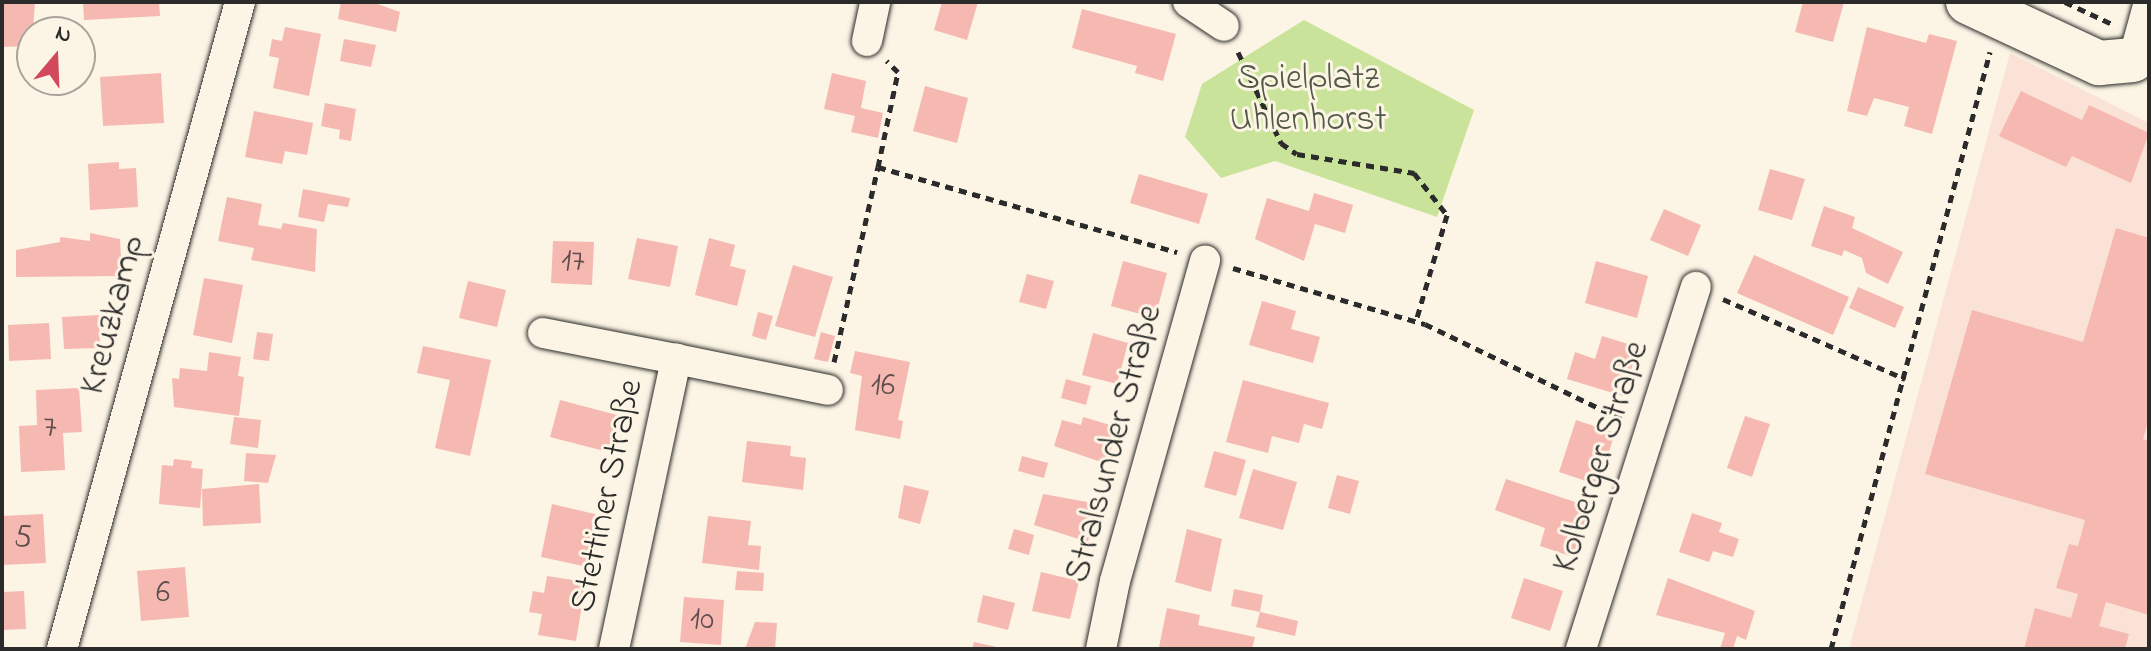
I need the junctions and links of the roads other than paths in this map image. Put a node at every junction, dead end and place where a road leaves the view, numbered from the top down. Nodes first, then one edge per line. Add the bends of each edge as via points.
1 (240, 2) edge
2 (875, 2) edge
3 (1188, 2) edge
4 (1968, 2) edge
5 (2026, 2) edge
6 (2149, 2) edge
7 (1224, 26) road end
8 (867, 41) dead end
9 (2141, 63) edge
10 (1205, 260) dead end
11 (1696, 287) road end
12 (543, 333) dead end
13 (676, 359) junction
14 (828, 390) dead end
15 (62, 649) edge
16 (614, 649) edge
17 (1101, 649) edge
18 (1581, 649) edge

1 - 15 street, Kreuzkamp
2 - 8 street
3 - 7 street
4 - 9 street via 2099,63
5 - 9 street via 2109,41
6 - 9 street
10 - 17 street, Stralsunder Straße via 1115,581
11 - 18 street, Kolberger Straße
12 - 13 street, Stettiner Straße
13 - 14 street, Stettiner Straße
13 - 16 street, Stettiner Straße

